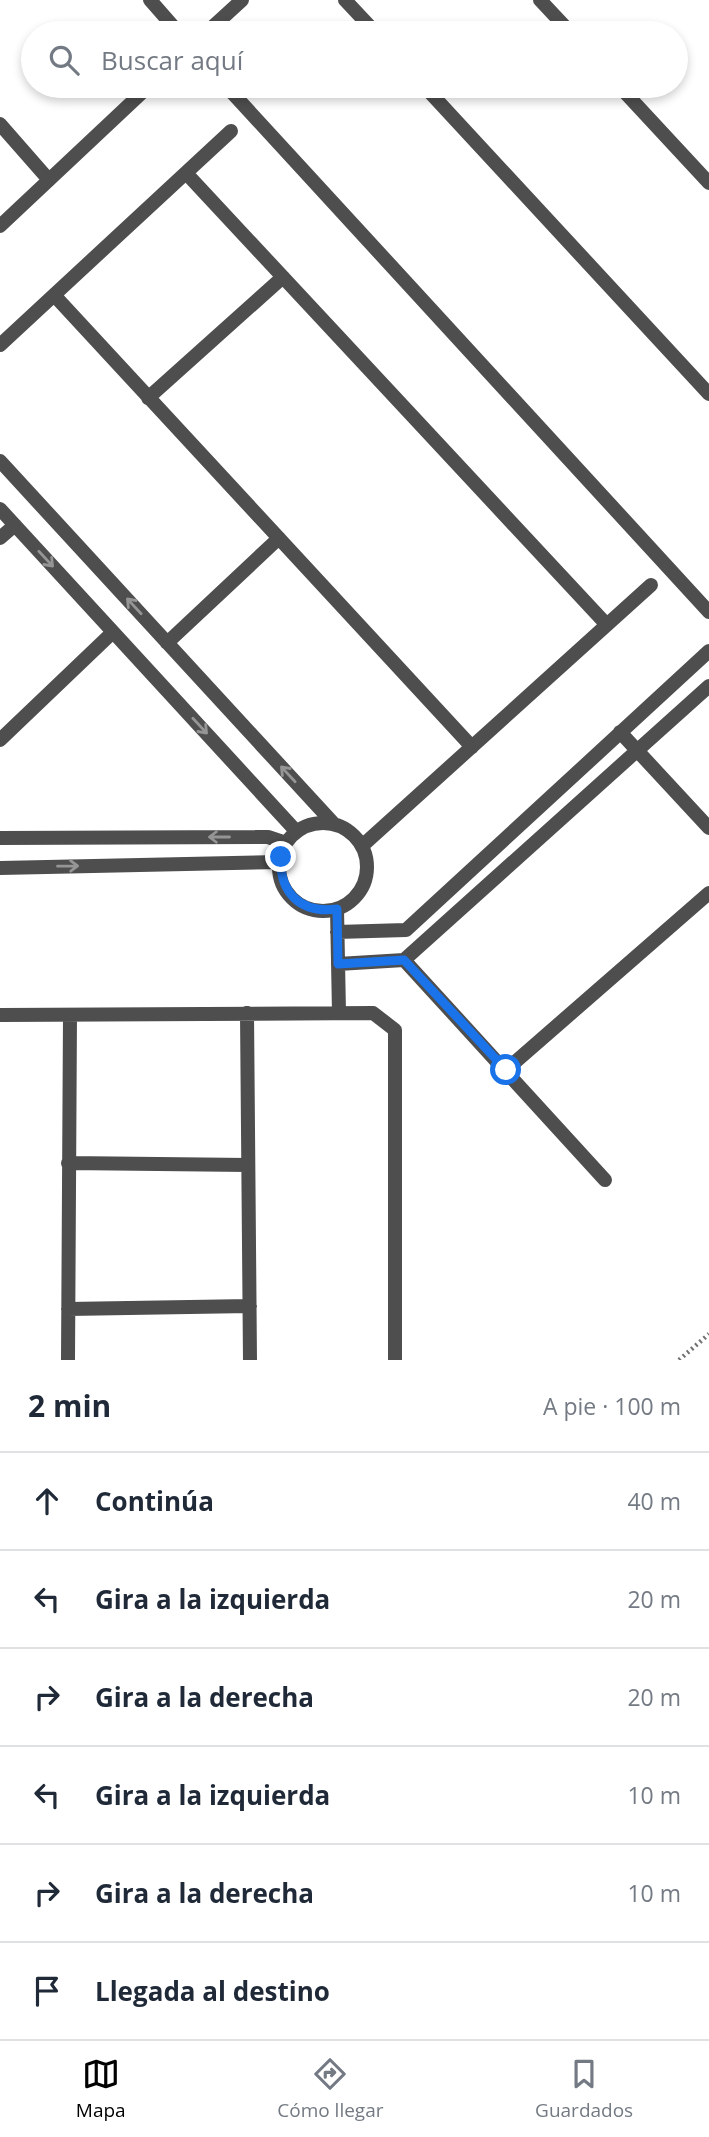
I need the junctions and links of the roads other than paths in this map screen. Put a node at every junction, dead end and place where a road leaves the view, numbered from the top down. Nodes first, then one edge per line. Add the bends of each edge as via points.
1 (150, 0) edge
2 (242, 0) edge
3 (345, 0) edge
4 (540, 0) edge
5 (168, 21) edge
6 (219, 21) edge
7 (365, 21) edge
8 (560, 21) edge
9 (136, 98) edge
10 (237, 98) edge
11 (435, 98) edge
12 (630, 98) edge
13 (0, 124) edge
14 (231, 131) dead end
15 (186, 173) junction
16 (49, 180) junction
17 (709, 183) edge
18 (0, 226) edge
19 (283, 277) junction
20 (54, 295) junction
21 (0, 345) edge
22 (709, 394) edge
23 (148, 398) junction
24 (0, 461) edge
25 (0, 509) edge
26 (15, 525) junction
27 (0, 538) edge
28 (279, 538) junction
29 (651, 585) dead end
30 (709, 612) edge
31 (607, 625) junction
32 (113, 632) junction
33 (167, 643) junction
34 (709, 650) edge
35 (709, 686) edge
36 (620, 732) junction
37 (0, 740) edge
38 (472, 747) junction
39 (638, 751) junction
40 (334, 824) junction
41 (709, 828) edge
42 (296, 831) junction
43 (0, 838) edge
44 (286, 843) junction
45 (362, 846) junction
46 (280, 862) junction
47 (0, 867) edge
48 (709, 893) edge
49 (337, 909) junction
50 (337, 932) junction
51 (404, 960) junction
52 (338, 964) junction
53 (247, 1013) junction
54 (339, 1013) junction
55 (0, 1015) edge
56 (69, 1015) junction
57 (506, 1070) junction
58 (68, 1163) junction
59 (248, 1165) junction
60 (605, 1180) dead end
61 (250, 1306) junction
62 (68, 1309) junction
63 (68, 1360) edge
64 (250, 1360) edge
65 (395, 1360) edge

1 - 5 street
2 - 6 street
3 - 7 street
4 - 8 street
9 - 16 street
10 - 30 street
11 - 22 street
12 - 17 street
13 - 16 street
14 - 15 street
15 - 19 street
15 - 20 street
16 - 18 street
19 - 23 street
19 - 31 street
20 - 21 street
20 - 23 street
23 - 28 street
33 -> 24 street
25 - 26 street
26 - 27 street
26 -> 32 street
28 - 33 street
28 - 38 street
29 - 31 street
31 - 38 street
32 - 37 street
32 -> 42 street
40 -> 33 street
34 - 36 street
35 - 39 street
36 - 39 street
36 - 50 street via 406,930
38 - 45 street
39 - 41 street
39 - 51 street
40 - 42 street via 310,824
40 - 45 street via 353,834
42 - 44 street
44 -> 43 street via 268,837
44 - 46 street
45 - 49 street via 366,877 360,891
47 -> 46 street
46 - 49 street via 284,887 294,899 307,908
48 - 57 street
49 - 50 street
50 - 52 street
51 - 52 street
51 - 57 street
52 - 54 street
53 - 54 street
53 - 56 street
53 - 59 street
54 - 65 street via 373,1013 396,1030
55 - 56 street
56 - 58 street
57 - 60 street
58 - 59 street
58 - 62 street
59 - 61 street
61 - 62 street
61 - 64 street
62 - 63 street

